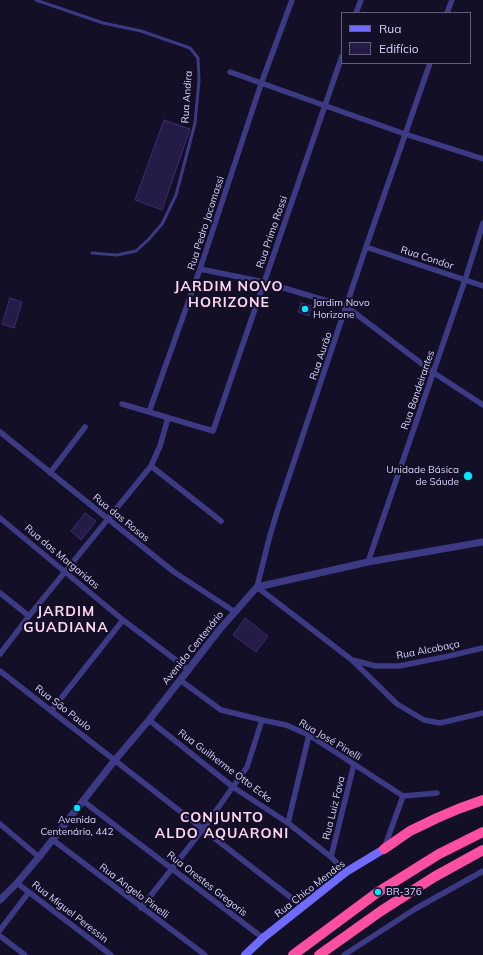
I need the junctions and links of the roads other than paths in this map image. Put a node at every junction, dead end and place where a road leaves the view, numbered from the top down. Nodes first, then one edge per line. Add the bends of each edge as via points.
1 (36, 0) edge
2 (292, 0) edge
3 (361, 0) edge
4 (452, 0) edge
5 (356, 12) edge
6 (447, 12) edge
7 (341, 59) edge
8 (430, 64) edge
9 (230, 72) dead end
10 (261, 84) junction
11 (325, 106) junction
12 (405, 134) junction
13 (483, 159) edge
14 (483, 223) edge
15 (366, 247) junction
16 (92, 253) dead end
17 (200, 269) junction
18 (466, 280) junction
19 (264, 282) junction
20 (483, 286) edge
21 (347, 307) junction
22 (434, 373) junction
23 (122, 404) dead end
24 (483, 405) edge
25 (149, 412) junction
26 (168, 418) junction
27 (85, 427) dead end
28 (0, 432) edge
29 (151, 466) junction
30 (50, 473) junction
31 (0, 518) edge
32 (109, 519) junction
33 (221, 521) dead end
34 (483, 542) edge
35 (368, 562) junction
36 (66, 572) junction
37 (257, 587) junction
38 (0, 593) edge
39 (235, 612) junction
40 (29, 616) junction
41 (123, 620) junction
42 (483, 648) edge
43 (0, 654) edge
44 (352, 660) junction
45 (189, 670) junction
46 (0, 671) edge
47 (180, 680) junction
48 (51, 711) junction
49 (483, 713) edge
50 (149, 720) junction
51 (262, 720) junction
52 (309, 736) junction
53 (115, 760) junction
54 (354, 764) junction
55 (233, 786) junction
56 (437, 793) dead end
57 (404, 796) junction
58 (483, 800) edge
59 (83, 801) junction
60 (288, 823) junction
61 (0, 824) edge
62 (203, 829) junction
63 (483, 832) edge
64 (53, 840) junction
65 (384, 849) junction
66 (483, 850) edge
67 (39, 857) junction
68 (331, 857) junction
69 (173, 869) junction
70 (483, 871) edge
71 (346, 872) junction
72 (17, 883) junction
73 (29, 892) junction
74 (0, 900) edge
75 (303, 907) junction
76 (141, 908) junction
77 (0, 930) edge
78 (0, 936) edge
79 (263, 938) junction
80 (25, 955) edge
81 (111, 955) edge
82 (205, 955) edge
83 (245, 955) edge
84 (292, 955) edge
85 (319, 955) edge
86 (344, 955) edge

1 - 16 lane, Rua Andira via 103,23 141,31 190,48 198,58 199,81 195,123 176,195 162,224 136,251 117,255
2 - 10 street, Rua Pedro Jacomassi
3 - 5 street
4 - 6 street
7 - 11 street, Rua Primo Rossi
8 - 12 street, Rua Aurão
9 - 10 street
10 - 11 street
10 - 17 street, Rua Pedro Jacomassi
11 - 12 street
11 - 19 street, Rua Primo Rossi
12 - 13 street
12 - 15 street, Rua Aurão
14 - 18 street, Rua Bandeirantes
15 - 18 street, Rua Condor
15 - 21 street, Rua Aurão
17 - 19 street
17 - 25 street, Rua Pedro Jacomassi
18 - 20 street, Rua Condor
18 - 22 street, Rua Bandeirantes
19 - 21 street
19 - 26 street, Rua Primo Rossi via 212,431
21 - 22 street
21 - 37 street, Rua Aurão via 277,512
22 - 24 street
22 - 35 street, Rua Bandeirantes
23 - 25 street
25 - 26 street
26 - 29 street
27 - 30 street
28 - 30 street, Rua das Rosas
29 - 32 street
29 - 33 street
30 - 32 street, Rua das Rosas
31 - 36 street, Rua das Margaridas
32 - 36 street
32 - 39 street, Rua das Rosas via 174,572
34 - 35 street
35 - 37 street
36 - 40 street
36 - 41 street, Rua das Margaridas
37 - 39 street, Avenida Centenário
37 - 44 street
38 - 40 street
39 - 45 street, Avenida Centenário
40 - 43 street
41 - 45 street, Rua das Margaridas
41 - 48 street
42 - 44 street, Rua Alcobaça via 399,666 376,666
44 - 49 street via 397,704 424,720 440,723
45 - 47 street, Avenida Centenário
46 - 48 street, Rua São Paulo
47 - 50 street, Avenida Centenário
47 - 51 street, Rua José Pinelli via 222,710
48 - 53 street, Rua São Paulo
50 - 53 street, Avenida Centenário
50 - 55 street, Rua Guilherme Otto Ecks
51 - 52 street, Rua José Pinelli via 286,725
51 - 55 street via 247,767
52 - 54 street, Rua José Pinelli
52 - 60 street
53 - 59 street, Avenida Centenário
53 - 62 street, Rua São Paulo
54 - 57 street, Rua José Pinelli
54 - 68 street, Rua Luiz Fava
55 - 60 street, Rua Guilherme Otto Ecks
55 - 62 street
56 - 57 street
57 - 65 street
58 - 65 highway via 458,808 410,831
59 - 64 street, Avenida Centenário
59 - 69 street, Rua Orestes Gregoris
60 - 68 street, Rua Guilherme Otto Ecks
61 - 67 street
62 - 69 street
62 - 75 street, Rua São Paulo
63 - 84 highway via 439,854 378,892
64 - 67 street, Avenida Centenário
64 - 76 street, Rua Angelo Pinelli
65 - 71 main road, Rua Chico Mendes
66 - 85 highway via 434,877
67 - 72 street, Avenida Centenário
68 - 71 street, Rua Guilherme Otto Ecks
69 - 76 street
69 - 79 street, Rua Orestes Gregoris
70 - 86 street via 415,909
71 - 75 main road, Rua Chico Mendes
72 - 73 street, Rua Miguel Peressin
72 - 74 street, Avenida Centenário
73 - 77 street
73 - 81 street, Rua Miguel Peressin
75 - 79 main road, Rua Chico Mendes
76 - 82 street, Rua Angelo Pinelli
78 - 80 street
79 - 83 main road, Rua Chico Mendes

